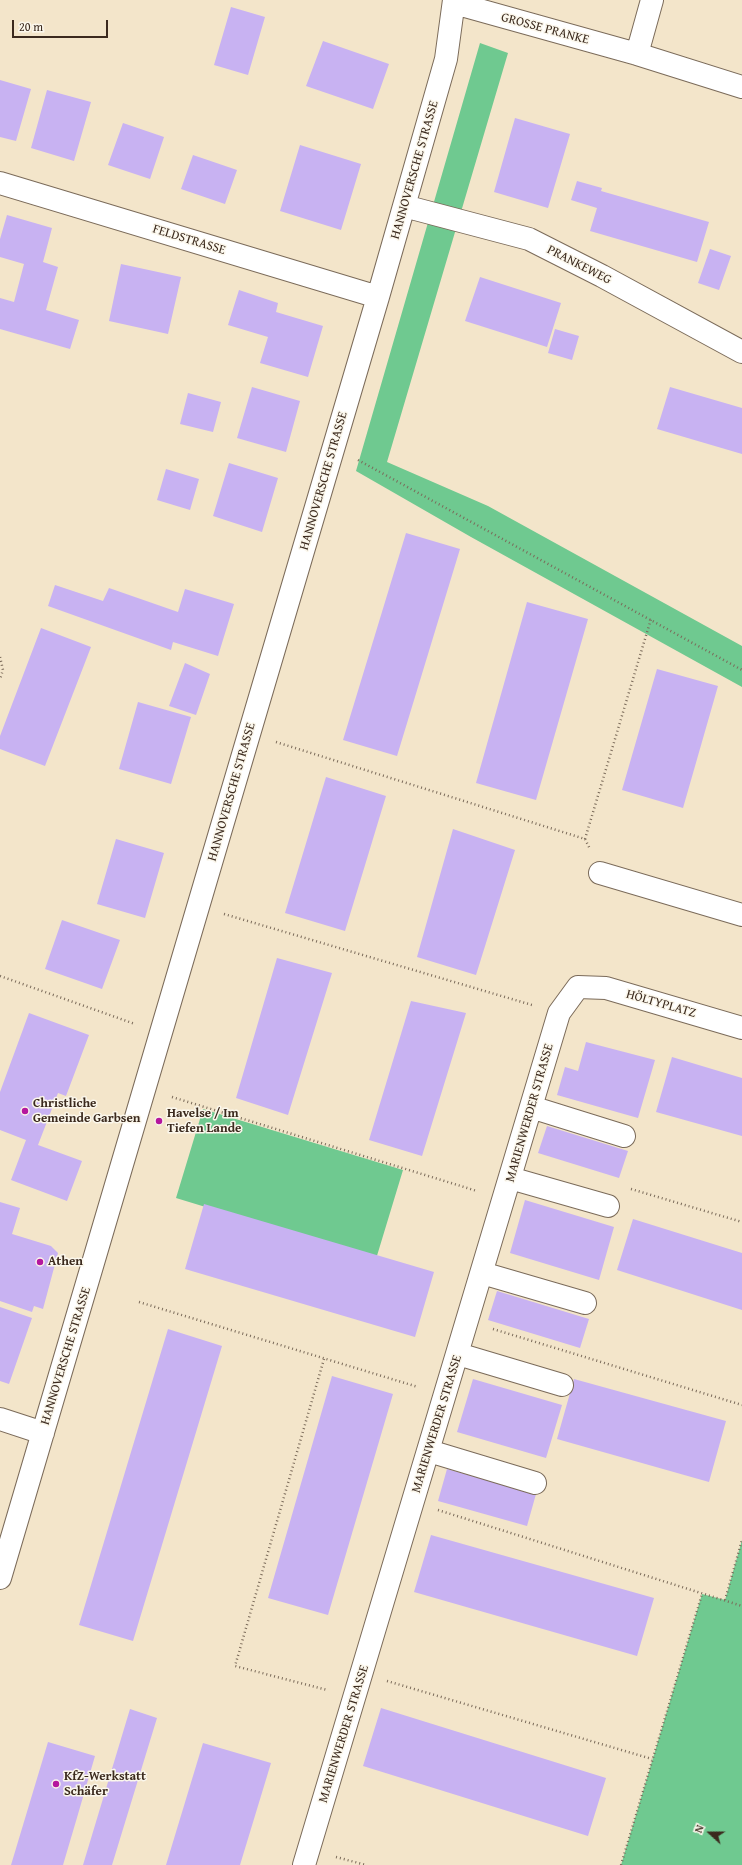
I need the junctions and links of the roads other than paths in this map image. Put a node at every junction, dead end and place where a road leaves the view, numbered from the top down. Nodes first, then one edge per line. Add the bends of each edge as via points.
1 (652, 0) edge
2 (454, 1) edge
3 (637, 54) junction
4 (742, 86) edge
5 (0, 183) edge
6 (404, 206) junction
7 (378, 297) junction
8 (742, 352) edge
9 (600, 873) road end
10 (742, 915) edge
11 (578, 987) joint
12 (742, 1028) edge
13 (532, 1107) junction
14 (624, 1136) dead end
15 (510, 1178) junction
16 (608, 1206) dead end
17 (482, 1273) junction
18 (585, 1303) dead end
19 (458, 1354) junction
20 (562, 1385) dead end
21 (0, 1419) edge
22 (43, 1433) junction
23 (429, 1451) junction
24 (535, 1483) dead end
25 (0, 1578) edge
26 (304, 1865) edge

1 - 3 street
2 - 3 street, GROSSE PRANKE
2 - 6 street, HANNOVERSCHE STRASSE via 446,59
3 - 4 street, GROSSE PRANKE
5 - 7 street, FELDSTRASSE
6 - 7 street, HANNOVERSCHE STRASSE
6 - 8 street, PRANKEWEG via 529,239
7 - 22 street, HANNOVERSCHE STRASSE
9 - 10 street
11 - 12 street, HÖLTYPLATZ via 606,988
11 - 13 street, MARIENWERDER STRASSE via 559,1013
13 - 14 street
13 - 15 street, MARIENWERDER STRASSE
15 - 16 street
15 - 17 street, MARIENWERDER STRASSE
17 - 18 street
17 - 19 street, MARIENWERDER STRASSE
19 - 20 street
19 - 23 street, MARIENWERDER STRASSE
21 - 22 street
22 - 25 street, HANNOVERSCHE STRASSE
23 - 24 street
23 - 26 street, MARIENWERDER STRASSE

